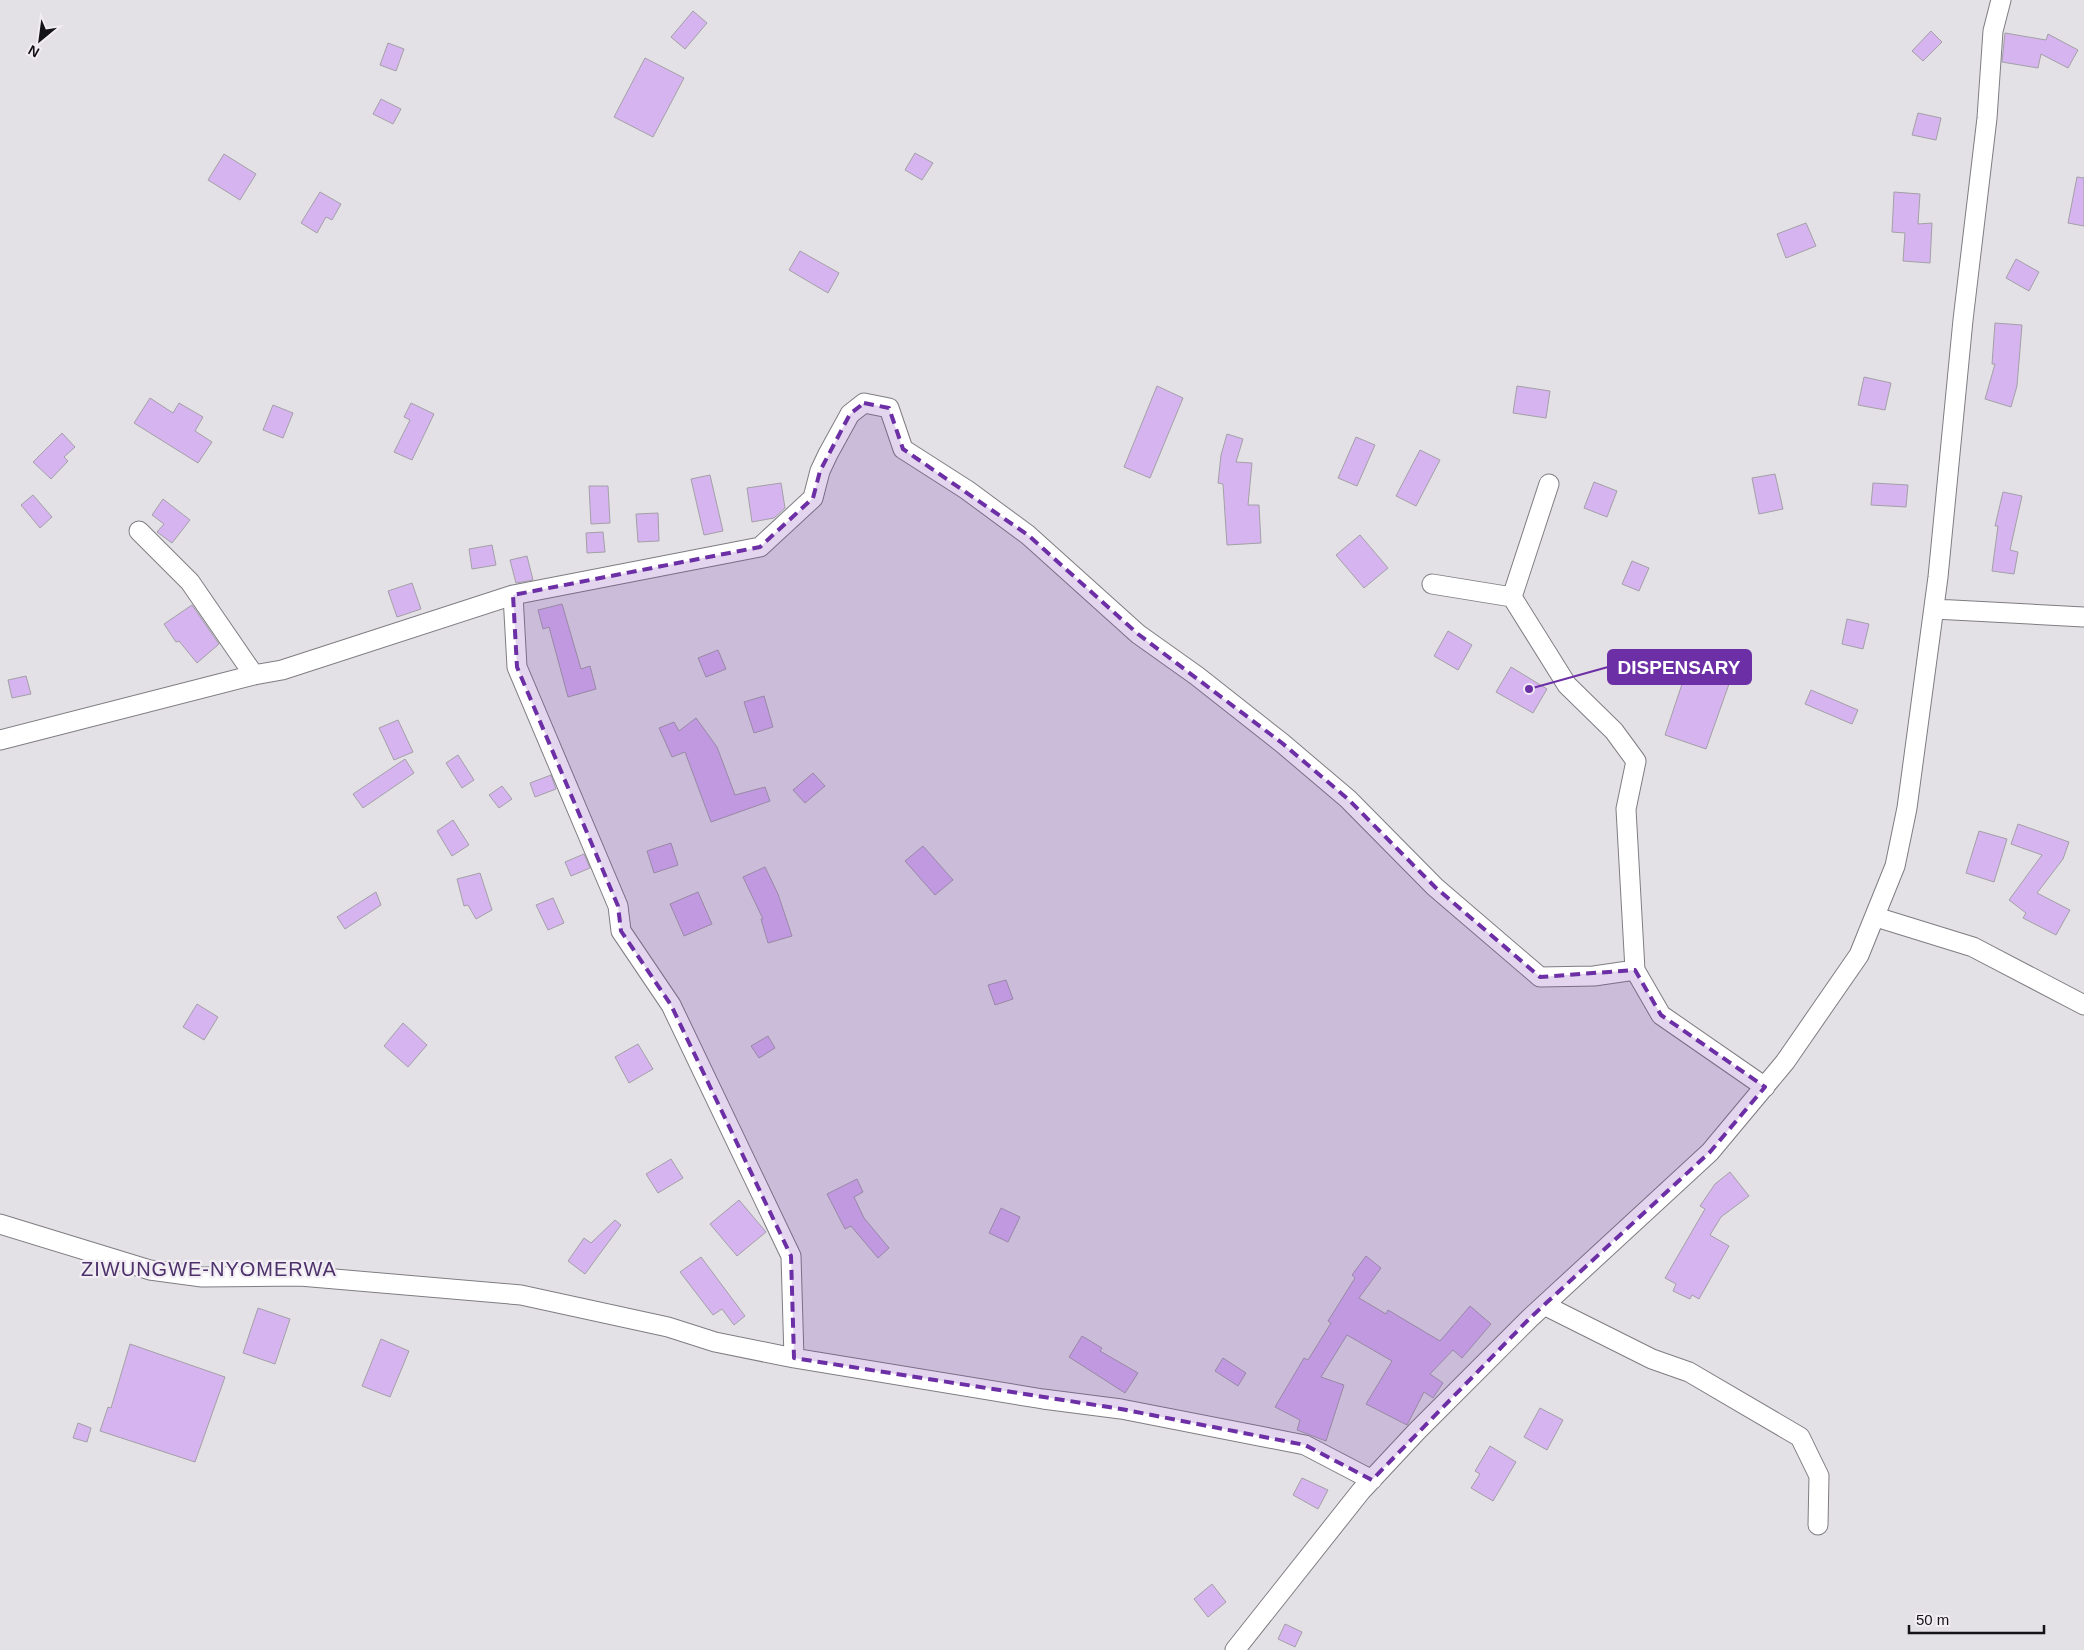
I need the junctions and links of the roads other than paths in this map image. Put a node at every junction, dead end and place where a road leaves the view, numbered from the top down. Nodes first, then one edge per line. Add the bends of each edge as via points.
1 (2001, 0) edge
2 (1549, 484) dead end
3 (139, 532) dead end
4 (1432, 584) dead end
5 (513, 595) junction
6 (1512, 597) junction
7 (1934, 609) junction
8 (2084, 618) edge
9 (254, 674) junction
10 (0, 740) edge
11 (1876, 917) junction
12 (1635, 970) junction
13 (2084, 1005) edge
14 (1765, 1087) junction
15 (0, 1224) edge
16 (1544, 1305) junction
17 (794, 1358) junction
18 (1372, 1480) junction
19 (1818, 1525) dead end
20 (1235, 1650) edge

1 - 7 street via 1994,30
2 - 6 street
3 - 9 street via 190,582
4 - 6 street
5 - 9 street via 282,670
5 - 12 street via 760,547 813,498 820,471 850,414 864,404 889,408 903,449 1028,535 1138,634 1282,743 1348,799 1435,887 1540,977 1594,976
5 - 17 street via 517,668 618,906 621,931 671,1005 791,1256
6 - 12 street via 1567,684 1614,731 1636,761 1626,809
7 - 8 street
7 - 11 street via 1907,808 1895,866
9 - 10 street
11 - 13 street via 1973,947
11 - 14 street via 1859,955 1786,1062
12 - 14 street via 1661,1015
14 - 16 street via 1710,1152
15 - 17 street via 150,1270 202,1277 300,1276 521,1295
16 - 18 street via 1417,1430
16 - 19 street via 1652,1359 1689,1372 1800,1438 1819,1476
17 - 18 street via 1121,1409 1305,1445
18 - 20 street

